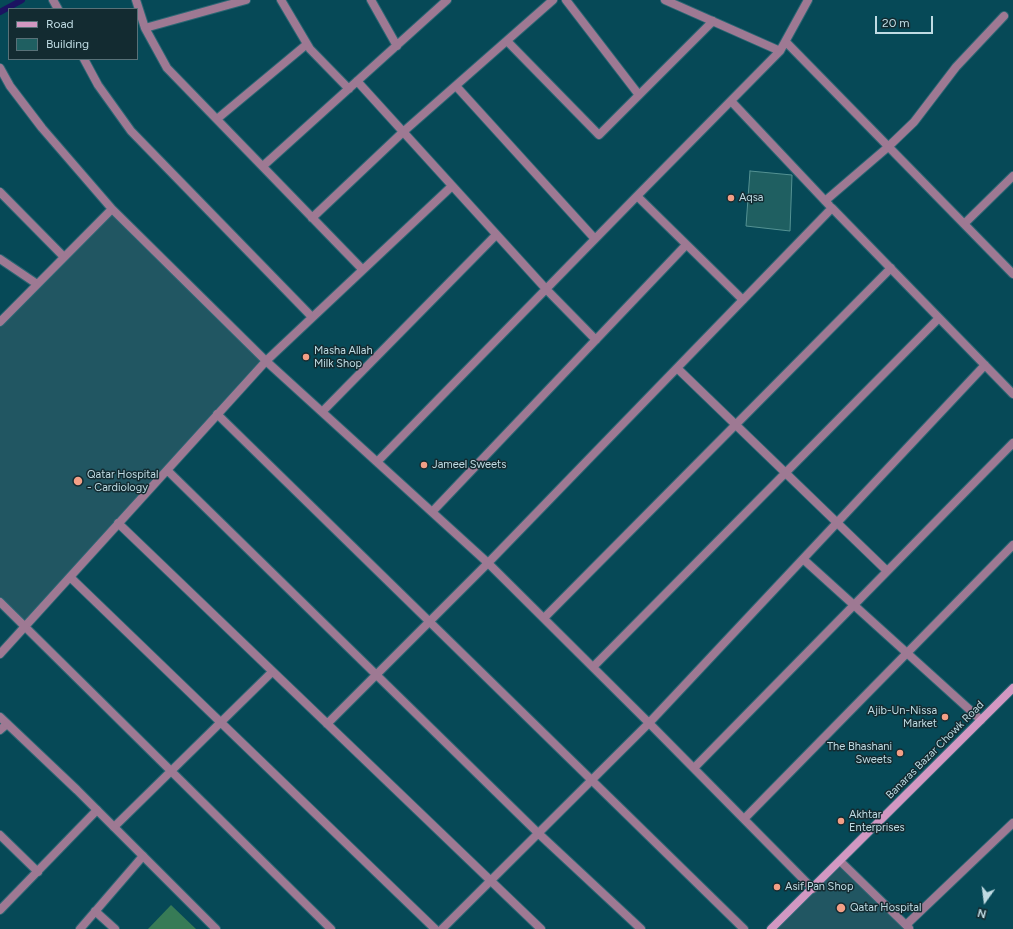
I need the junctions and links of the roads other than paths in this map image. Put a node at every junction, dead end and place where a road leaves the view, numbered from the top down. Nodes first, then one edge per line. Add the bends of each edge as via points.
1 (136, 0) edge
2 (246, 0) edge
3 (281, 0) edge
4 (371, 0) edge
5 (447, 0) edge
6 (553, 0) edge
7 (566, 0) edge
8 (665, 0) edge
9 (807, 4) edge
10 (1004, 16) dead end
11 (713, 21) junction
12 (145, 28) junction
13 (507, 41) junction
14 (786, 42) junction
15 (307, 44) junction
16 (397, 46) junction
17 (780, 51) junction
18 (85, 60) edge
19 (0, 68) edge
20 (358, 81) junction
21 (456, 86) junction
22 (349, 88) junction
23 (639, 96) junction
24 (731, 101) junction
25 (217, 119) junction
26 (403, 132) junction
27 (888, 147) junction
28 (263, 166) junction
29 (1013, 176) edge
30 (452, 186) junction
31 (0, 192) edge
32 (637, 196) junction
33 (825, 201) junction
34 (832, 208) junction
35 (112, 209) junction
36 (312, 218) junction
37 (964, 224) junction
38 (496, 234) junction
39 (595, 239) junction
40 (686, 245) junction
41 (64, 257) junction
42 (0, 259) edge
43 (891, 268) junction
44 (362, 270) junction
45 (1013, 273) edge
46 (38, 284) junction
47 (546, 289) junction
48 (743, 300) junction
49 (312, 316) junction
50 (939, 318) junction
51 (0, 322) edge
52 (596, 340) junction
53 (266, 361) junction
54 (985, 365) junction
55 (677, 368) junction
56 (1013, 394) edge
57 (322, 412) junction
58 (217, 414) junction
59 (735, 425) junction
60 (1013, 443) edge
61 (377, 462) junction
62 (167, 470) junction
63 (785, 473) junction
64 (432, 512) junction
65 (118, 523) junction
66 (837, 523) junction
67 (1013, 545) edge
68 (803, 559) junction
69 (488, 563) junction
70 (887, 571) junction
71 (70, 577) junction
72 (0, 602) edge
73 (854, 605) junction
74 (544, 618) junction
75 (430, 621) junction
76 (25, 626) junction
77 (907, 653) junction
78 (0, 654) edge
79 (593, 667) junction
80 (272, 672) junction
81 (376, 675) junction
82 (1013, 688) edge
83 (0, 717) edge
84 (981, 720) junction
85 (221, 722) junction
86 (649, 723) junction
87 (7, 724) junction
88 (327, 724) junction
89 (0, 730) edge
90 (694, 768) junction
91 (172, 771) junction
92 (592, 779) junction
93 (97, 810) junction
94 (744, 819) junction
95 (1013, 822) edge
96 (114, 827) junction
97 (538, 833) junction
98 (0, 835) edge
99 (142, 856) junction
100 (840, 861) junction
101 (38, 872) junction
102 (490, 882) junction
103 (813, 889) junction
104 (0, 910) edge
105 (95, 911) junction
106 (908, 927) edge
107 (80, 929) edge
108 (115, 929) edge
109 (216, 929) edge
110 (331, 929) edge
111 (435, 929) edge
112 (442, 929) edge
113 (540, 929) edge
114 (641, 929) edge
115 (744, 929) edge
116 (771, 929) edge

1 - 12 street
2 - 12 street
3 - 15 street
4 - 16 street
5 - 16 street
6 - 13 street
7 - 23 street
8 - 11 street
9 - 14 street
10 - 27 street via 956,67 914,122
11 - 17 street
11 - 23 street
12 - 25 street via 167,68
13 - 21 street
13 - 23 street via 600,135
14 - 17 street
14 - 27 street
15 - 22 street
15 - 25 street
16 - 20 street
17 - 24 street
18 - 49 street via 98,85 131,131
19 - 35 street via 10,86 42,128
20 - 22 street
20 - 26 street
21 - 26 street
21 - 39 street
22 - 28 street
24 - 32 street
24 - 33 street
25 - 28 street
26 - 30 street
26 - 36 street
27 - 33 street
27 - 37 street
28 - 36 street
29 - 37 street
30 - 38 street
30 - 44 street
31 - 41 street
32 - 39 street
32 - 40 street
33 - 34 street
34 - 43 street
34 - 48 street
35 - 41 street
35 - 53 street
36 - 44 street
37 - 45 street
38 - 47 street
38 - 57 street
39 - 47 street
40 - 48 street
40 - 52 street
41 - 46 street
42 - 46 street
43 - 50 street
43 - 59 street
44 - 49 street
46 - 51 street
47 - 52 street
47 - 61 street
48 - 55 street
49 - 53 street
50 - 54 street
50 - 63 street
52 - 64 street
53 - 57 street
53 - 58 street
54 - 56 street
54 - 66 street
55 - 59 street
55 - 69 street
57 - 61 street
58 - 62 street
58 - 75 street
59 - 63 street
59 - 74 street
60 - 70 street
61 - 64 street
62 - 65 street
62 - 81 street
63 - 66 street
63 - 79 street
64 - 69 street
65 - 71 street
65 - 80 street
66 - 68 street
66 - 70 street
67 - 77 street
68 - 73 street
68 - 86 street
69 - 74 street
69 - 75 street
70 - 73 street
71 - 76 street
71 - 85 street
72 - 76 street
73 - 77 street
73 - 90 street
74 - 79 street
75 - 81 street
75 - 92 street
76 - 78 street
76 - 91 street
77 - 84 street
77 - 94 street
79 - 86 street
80 - 85 street
80 - 88 street
81 - 88 street
81 - 97 street
82 - 84 main road, Banaras Bazar Chowk Road
83 - 87 street
84 - 100 main road, Banaras Bazar Chowk Road
85 - 91 street
85 - 111 street
86 - 90 street
86 - 92 street
87 - 89 street
87 - 93 street
88 - 102 street
90 - 94 street
91 - 96 street
91 - 110 street
92 - 97 street
92 - 115 street
93 - 96 street
93 - 101 street
94 - 103 street
95 - 106 street
96 - 99 street
97 - 102 street
97 - 114 street
98 - 101 street
99 - 105 street
99 - 109 street
100 - 103 main road, Banaras Bazar Chowk Road
100 - 106 street
101 - 104 street
102 - 112 street
102 - 113 street
103 - 116 main road, Banaras Bazar Chowk Road
105 - 107 street
105 - 108 street

